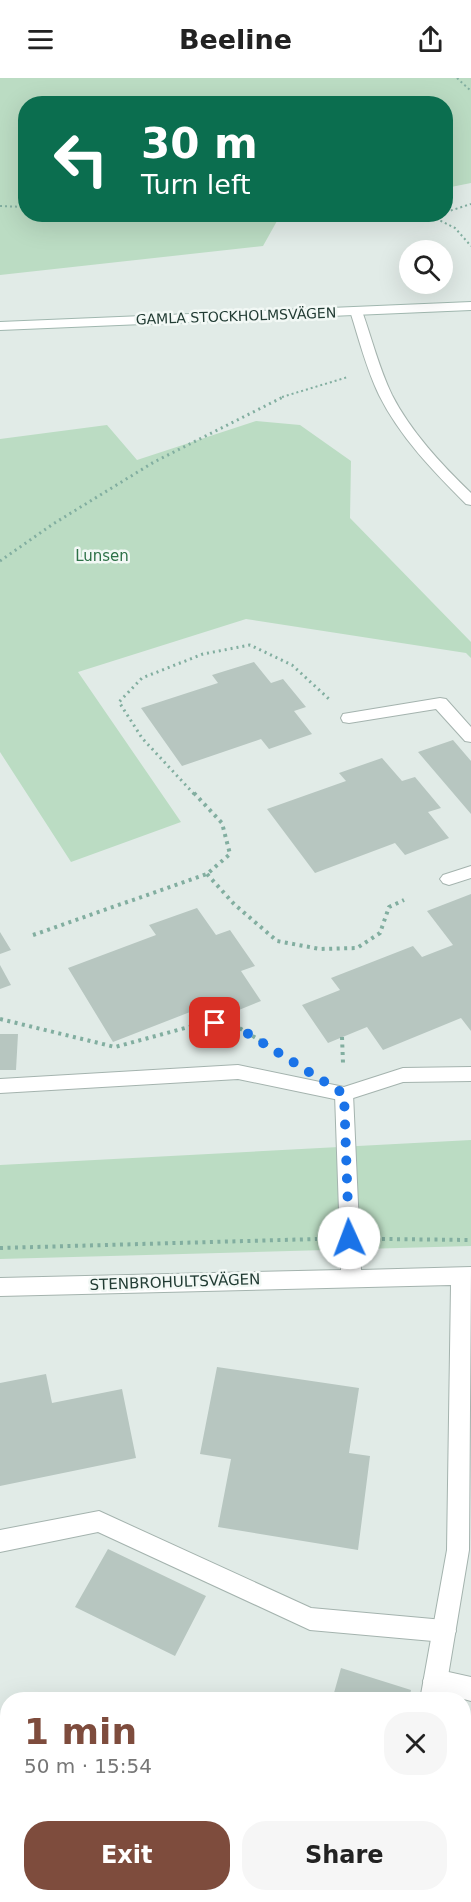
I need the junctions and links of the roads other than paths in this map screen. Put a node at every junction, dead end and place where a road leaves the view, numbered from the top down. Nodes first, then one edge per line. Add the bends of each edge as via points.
1 (471, 306) edge
2 (356, 311) junction
3 (0, 326) edge
4 (471, 501) edge
5 (349, 718) road end
6 (471, 737) edge
7 (471, 872) edge
8 (449, 879) dead end
9 (471, 1074) edge
10 (0, 1086) edge
11 (344, 1094) junction
12 (466, 1275) edge
13 (351, 1277) junction
14 (0, 1287) edge
15 (465, 1417) edge
16 (0, 1540) edge
17 (465, 1551) edge
18 (444, 1631) junction
19 (471, 1689) edge
20 (434, 1690) edge

1 - 2 street, GAMLA STOCKHOLMSVÄGEN
2 - 3 street, GAMLA STOCKHOLMSVÄGEN
2 - 4 street via 392,406 436,468
5 - 6 street via 440,703
7 - 8 street
9 - 11 street via 404,1075
10 - 11 street via 238,1072
11 - 13 street
12 - 13 street, STENBROHULTSVÄGEN
12 - 15 street, STENBROHULTSVÄGEN
13 - 14 street, STENBROHULTSVÄGEN
15 - 17 street, STENBROHULTSVÄGEN
16 - 18 street via 99,1521 310,1619
17 - 18 street, STENBROHULTSVÄGEN
18 - 20 street, STENBROHULTSVÄGEN
19 - 20 street

